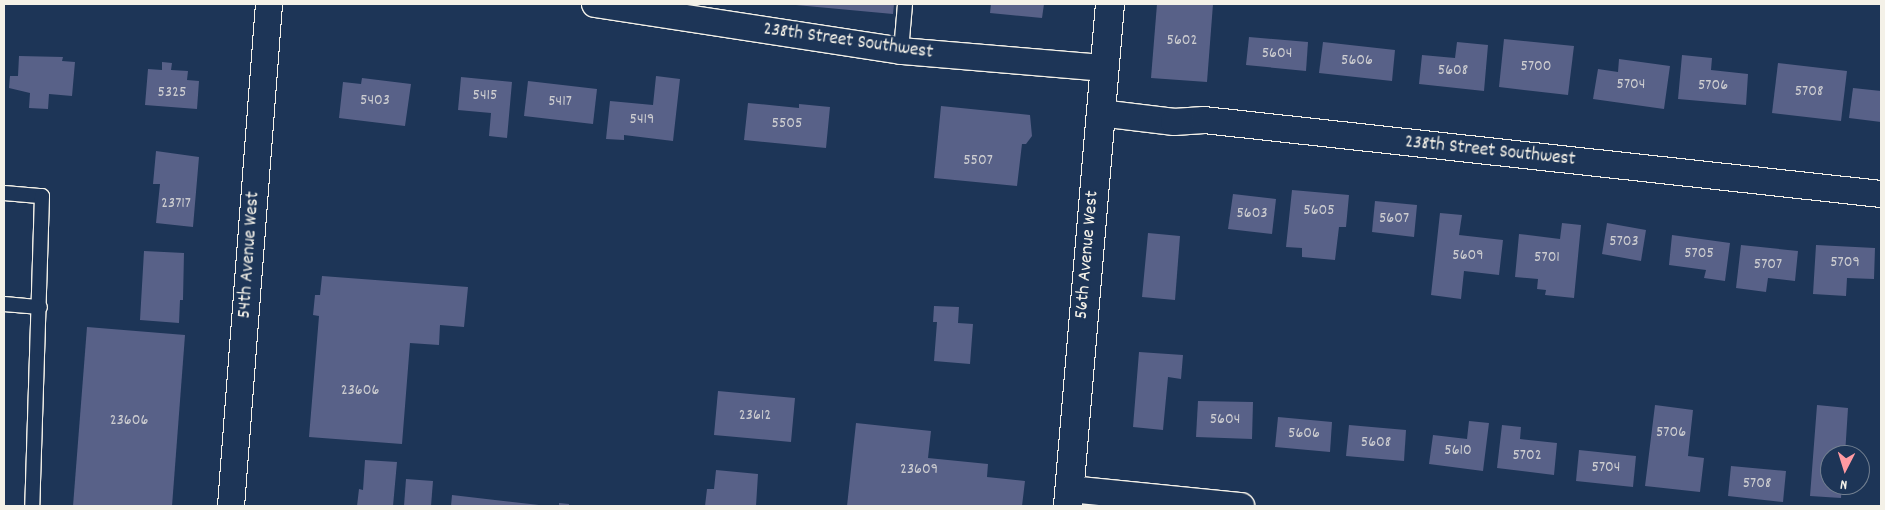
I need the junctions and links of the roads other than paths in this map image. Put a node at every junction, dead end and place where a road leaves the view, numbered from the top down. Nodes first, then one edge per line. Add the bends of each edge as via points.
1 (269, 4) edge
2 (595, 4) edge
3 (905, 4) edge
4 (1110, 4) edge
5 (690, 10) edge
6 (901, 51) junction
7 (1104, 68) junction
8 (1100, 113) junction
9 (4, 193) edge
10 (1881, 194) edge
11 (4, 304) edge
12 (40, 307) junction
13 (1069, 498) edge
14 (32, 506) edge
15 (231, 506) edge
16 (1241, 506) edge

1 - 15 street, 54th Avenue West
2 - 5 street, 238th Street Southwest
3 - 6 lane
4 - 7 main road, 56th Avenue West
5 - 6 street, 238th Street Southwest via 739,27
6 - 7 street, 238th Street Southwest
7 - 8 main road, 56th Avenue West
8 - 10 street, 238th Street Southwest via 1174,122 1204,120
8 - 13 main road, 56th Avenue West
9 - 12 lane via 42,196
11 - 12 lane
12 - 14 lane
13 - 16 street

